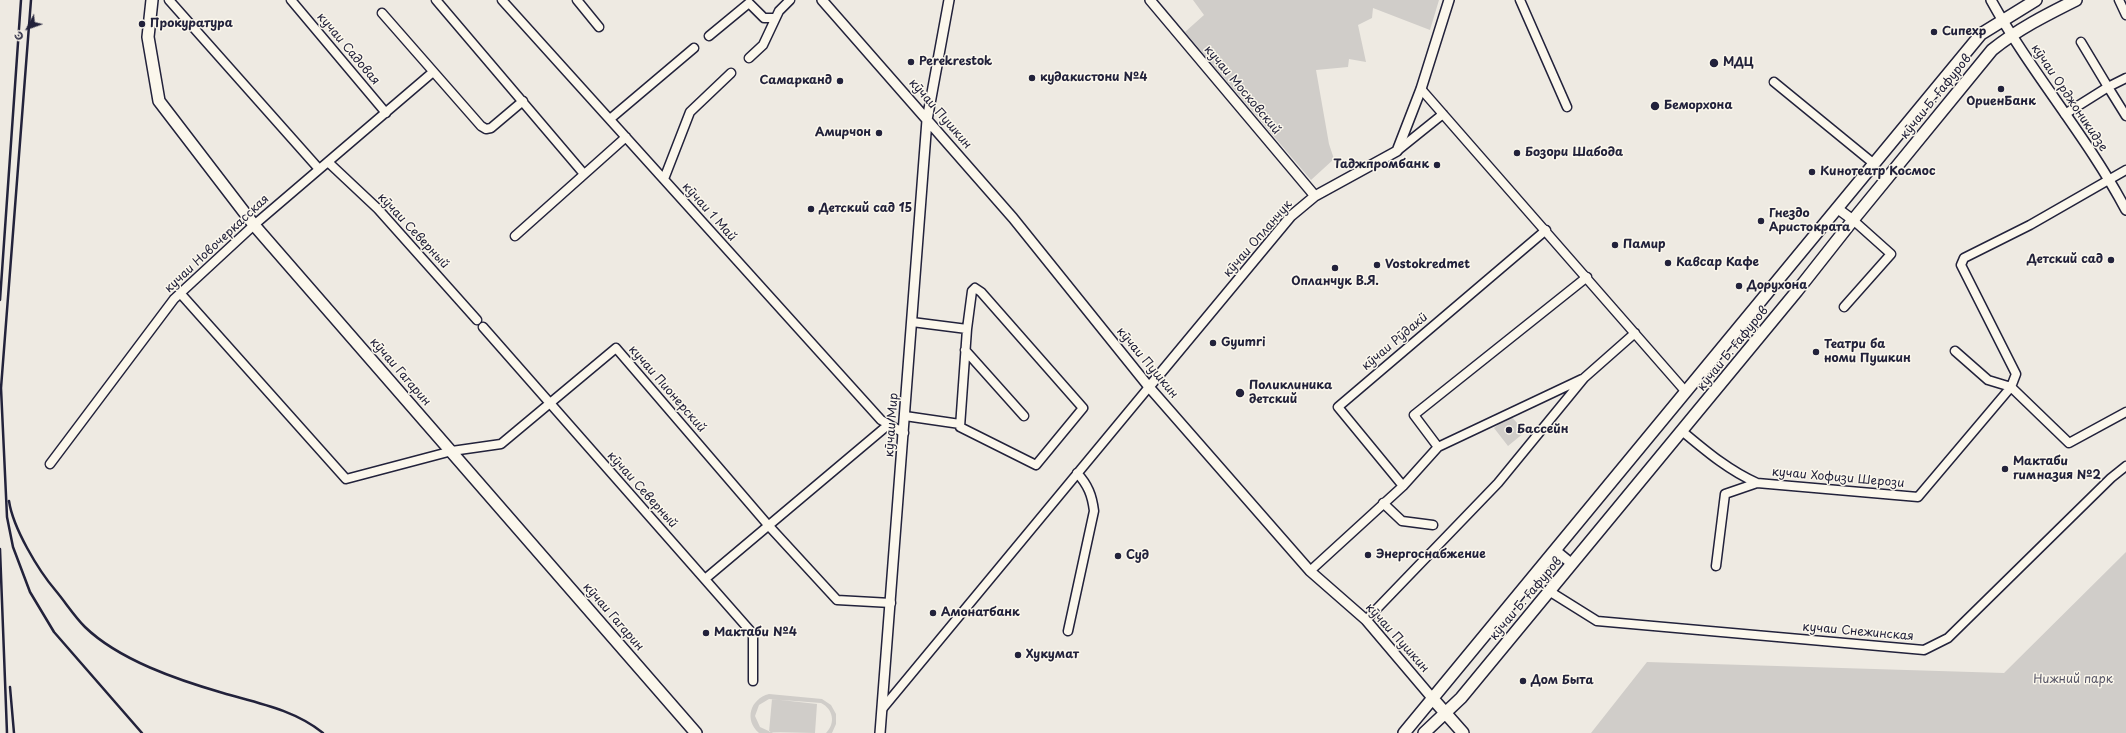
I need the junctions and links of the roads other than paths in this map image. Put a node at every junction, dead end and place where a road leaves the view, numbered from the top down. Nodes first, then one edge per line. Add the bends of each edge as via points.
1 (152, 0) edge
2 (169, 0) edge
3 (291, 0) edge
4 (436, 0) edge
5 (502, 0) edge
6 (576, 0) edge
7 (790, 0) edge
8 (822, 0) edge
9 (949, 0) edge
10 (1150, 0) edge
11 (1449, 0) edge
12 (1520, 0) edge
13 (1991, 0) edge
14 (2036, 0) edge
15 (2076, 0) edge
16 (2119, 0) edge
17 (382, 13) dead end
18 (2126, 15) edge
19 (775, 18) junction
20 (2002, 20) junction
21 (599, 27) dead end
22 (2011, 35) junction
23 (709, 36) dead end
24 (2081, 42) dead end
25 (694, 48) dead end
26 (749, 58) dead end
27 (433, 72) junction
28 (731, 73) dead end
29 (2126, 78) edge
30 (1774, 82) dead end
31 (2108, 87) junction
32 (1421, 89) junction
33 (523, 101) junction
34 (1567, 107) dead end
35 (386, 113) junction
36 (1443, 114) junction
37 (2065, 114) junction
38 (2126, 116) edge
39 (610, 119) junction
40 (927, 120) junction
41 (626, 137) junction
42 (1397, 151) junction
43 (328, 162) junction
44 (1873, 163) junction
45 (319, 170) junction
46 (2126, 170) edge
47 (584, 174) junction
48 (664, 179) junction
49 (2110, 179) junction
50 (1315, 196) junction
51 (1838, 209) junction
52 (2126, 210) edge
53 (1853, 220) junction
54 (254, 225) junction
55 (1546, 230) junction
56 (515, 236) dead end
57 (1587, 277) junction
58 (180, 293) junction
59 (1844, 308) dead end
60 (477, 320) dead end
61 (912, 322) junction
62 (483, 327) dead end
63 (967, 329) junction
64 (1635, 333) junction
65 (965, 350) junction
66 (1954, 351) dead end
67 (1584, 378) junction
68 (1149, 387) junction
69 (2011, 387) junction
70 (1686, 392) junction
71 (549, 404) junction
72 (2126, 412) edge
73 (905, 416) junction
74 (1024, 416) dead end
75 (960, 424) junction
76 (888, 425) junction
77 (1682, 431) junction
78 (904, 433) junction
79 (1438, 447) junction
80 (452, 451) junction
81 (50, 464) dead end
82 (2126, 466) edge
83 (1077, 473) junction
84 (1756, 483) junction
85 (1403, 486) junction
86 (1383, 503) junction
87 (768, 525) junction
88 (1433, 525) dead end
89 (1556, 550) junction
90 (1572, 564) junction
91 (1716, 566) dead end
92 (1310, 570) junction
93 (704, 579) junction
94 (1549, 591) junction
95 (891, 603) junction
96 (1366, 620) junction
97 (1068, 631) dead end
98 (753, 681) dead end
99 (1433, 699) junction
100 (883, 708) junction
101 (1445, 713) junction
102 (696, 733) edge
103 (880, 733) edge
104 (1404, 733) edge
105 (1424, 733) edge
106 (1463, 733) edge

1 - 54 main road, кӯчаи Гагарин via 148,37 159,101
2 - 45 street
3 - 35 street, кучаи Садовая
4 - 33 street
5 - 39 street, кӯчаи 1 Май
6 - 21 street
7 - 19 street
8 - 40 street, кӯчаи Пушкин
9 - 40 street
10 - 50 street, кучаи Московский
11 - 32 street
12 - 34 street
13 - 20 street, кӯчаи Орджоникидзе
14 - 20 main road, кӯчаи Б. Ғафуров
15 - 22 main road, кӯчаи Б. Ғафуров
16 - 18 street
17 - 27 street
19 - 23 street via 764,18 749,3
19 - 26 street via 764,45
20 - 22 street, кӯчаи Орджоникидзе
20 - 44 main road, кӯчаи Б. Ғафуров via 1981,34
22 - 37 street, кӯчаи Орджоникидзе
22 - 53 main road, кӯчаи Б. Ғафуров via 1992,50
24 - 31 street
25 - 39 street
27 - 33 street via 486,129 491,128
27 - 35 street, кучаи Новочеркасская
28 - 48 street via 690,112
29 - 31 street
30 - 44 street
31 - 37 street
31 - 38 street
32 - 36 street
32 - 42 street
33 - 47 street
35 - 43 street, кучаи Новочеркасская
36 - 42 street
36 - 55 street
37 - 49 street, кӯчаи Орджоникидзе
39 - 41 street, кӯчаи 1 Май
40 - 61 street, кӯчаи Мир
40 - 68 street, кӯчаи Пушкин via 1013,218
41 - 47 street
41 - 48 street, кӯчаи 1 Май
42 - 50 street, кӯчаи Опланчук
43 - 45 street, кучаи Новочеркасская
43 - 60 street, кӯчаи Северный via 378,208
44 - 51 main road, кӯчаи Б. Ғафуров
45 - 54 street, кучаи Новочеркасская
46 - 49 street
47 - 56 street
48 - 76 street, кӯчаи 1 Май
49 - 52 street, кӯчаи Орджоникидзе
49 - 69 street via 2030,225 1964,258 1961,265 2016,374
50 - 68 street, кӯчаи Опланчук via 1291,216
51 - 53 street
51 - 70 main road, кӯчаи Б. Ғафуров
53 - 59 street via 1890,254
53 - 77 main road, кӯчаи Б. Ғафуров
54 - 58 street, кучаи Новочеркасская
54 - 80 main road, кӯчаи Гагарин
55 - 57 street
55 - 85 street, кӯчаи Рӯдакӣ via 1338,406
57 - 64 street
57 - 79 street via 1414,415
58 - 80 street, кучаи Пионерский via 346,479
58 - 81 street, кучаи Новочеркасская
61 - 63 street
61 - 73 street, кӯчаи Мир
62 - 71 street, кӯчаи Северный
63 - 65 street
63 - 75 street via 972,291 975,288 1083,408 1036,465 960,427
64 - 67 street
64 - 70 street
65 - 74 street
65 - 75 street
66 - 69 street via 1988,380
67 - 79 street
67 - 96 street via 1498,483
68 - 83 street
68 - 92 street, кӯчаи Пушкин
69 - 72 street via 2069,443
69 - 84 street, кучаи Хофизи Шерози via 1918,497
70 - 89 main road, кӯчаи Б. Ғафуров
71 - 80 street, кучаи Пионерский via 501,444
71 - 87 street, кучаи Пионерский via 616,348
71 - 93 street, кӯчаи Северный
73 - 75 street
73 - 78 street, кӯчаи Мир
76 - 78 street, кӯчаи 1 Май
76 - 87 street
77 - 84 street via 1720,463
77 - 90 main road, кӯчаи Б. Ғафуров
78 - 95 street, кӯчаи Мир
79 - 85 street
80 - 102 main road, кӯчаи Гагарин
82 - 94 street, кучаи Снежинская via 1948,638 1924,650 1597,621
83 - 97 street via 1087,484 1094,511
83 - 100 street
84 - 91 street via 1725,494
85 - 86 street
86 - 88 street via 1402,521
86 - 92 street
87 - 93 street
87 - 95 street, кучаи Пионерский via 837,600
89 - 90 street
89 - 99 main road, кӯчаи Б. Ғафуров
90 - 94 main road, кӯчаи Б. Ғафуров
92 - 96 street, кӯчаи Пушкин
93 - 98 street, кӯчаи Северный via 753,634
94 - 101 main road, кӯчаи Б. Ғафуров via 1461,698
95 - 100 street, кӯчаи Мир
96 - 99 street, кӯчаи Пушкин
99 - 101 main road, кӯчаи Пушкин
99 - 104 main road, кӯчаи Б. Ғафуров
100 - 103 street, кӯчаи Мир
101 - 105 main road, кӯчаи Б. Ғафуров
101 - 106 main road, кӯчаи Пушкин

